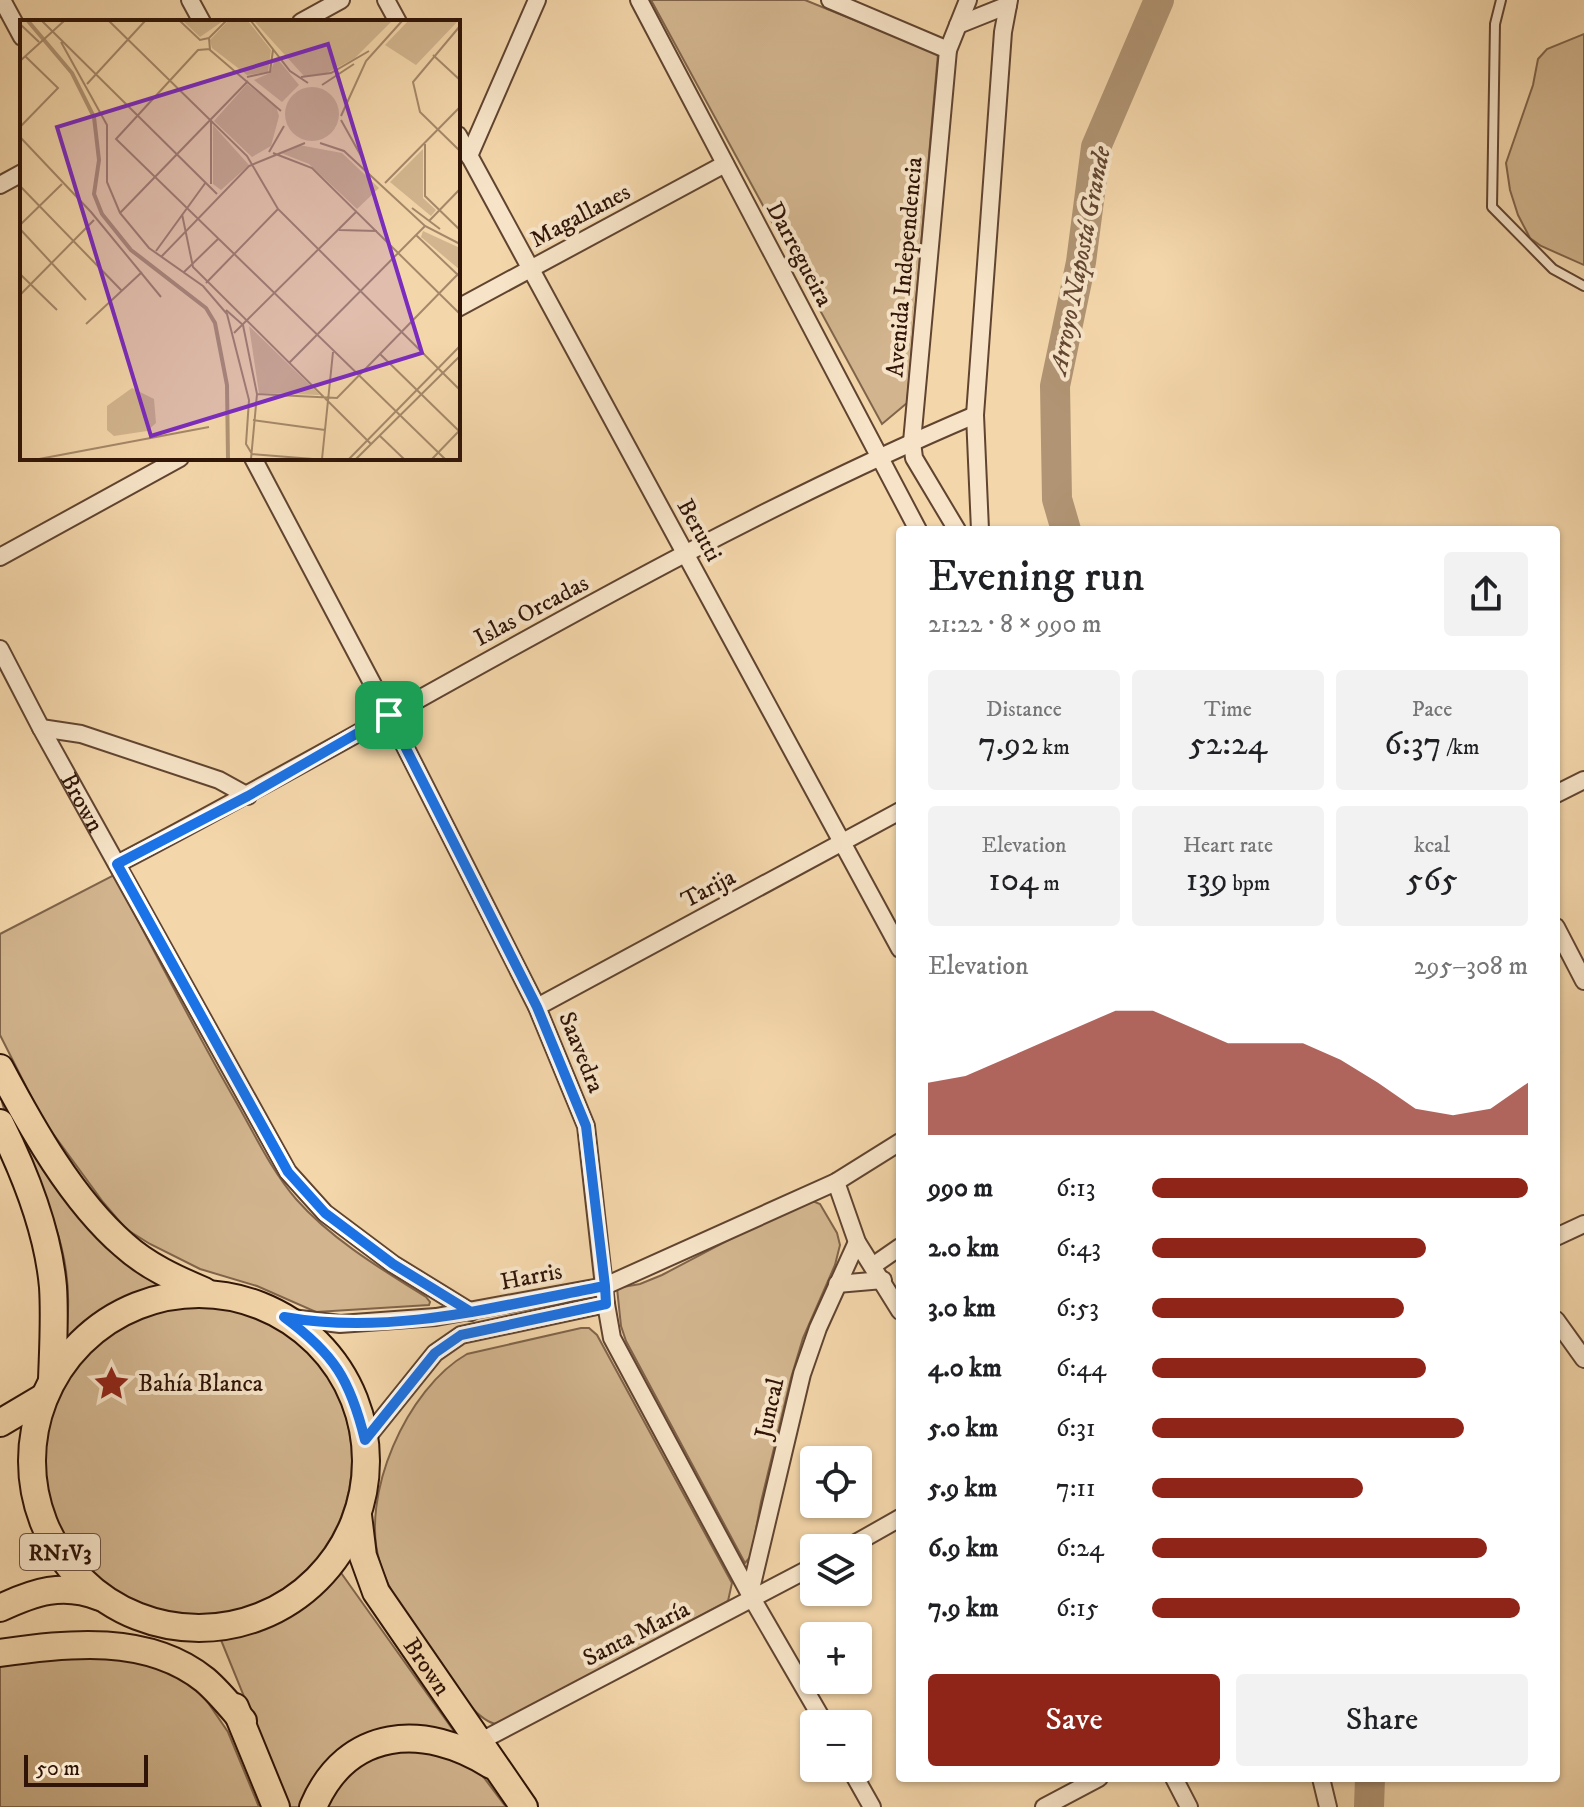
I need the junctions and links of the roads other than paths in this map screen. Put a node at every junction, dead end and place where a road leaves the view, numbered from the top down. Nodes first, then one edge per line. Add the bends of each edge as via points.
1 (2, 0) edge
2 (190, 0) edge
3 (341, 0) edge
4 (386, 0) edge
5 (537, 0) edge
6 (639, 0) edge
7 (830, 0) edge
8 (968, 0) edge
9 (1501, 0) edge
10 (1008, 3) edge
11 (201, 20) edge
12 (305, 20) edge
13 (397, 20) edge
14 (958, 25) junction
15 (20, 33) edge
16 (948, 50) junction
17 (460, 139) edge
18 (469, 156) junction
19 (725, 164) junction
20 (20, 174) edge
21 (0, 185) edge
22 (531, 269) junction
23 (1584, 286) edge
24 (460, 307) edge
25 (975, 415) junction
26 (912, 442) junction
27 (881, 457) junction
28 (176, 460) edge
29 (254, 460) edge
30 (916, 526) edge
31 (955, 526) edge
32 (980, 526) edge
33 (686, 554) junction
34 (0, 557) edge
35 (0, 649) edge
36 (389, 715) junction
37 (41, 728) junction
38 (1584, 780) edge
39 (1560, 792) edge
40 (248, 796) junction
41 (896, 813) edge
42 (843, 844) junction
43 (117, 864) junction
44 (1560, 935) edge
45 (896, 941) edge
46 (1584, 981) edge
47 (537, 1007) junction
48 (0, 1068) edge
49 (0, 1123) edge
50 (896, 1144) edge
51 (836, 1182) junction
52 (1584, 1224) edge
53 (1560, 1235) edge
54 (857, 1242) junction
55 (896, 1252) edge
56 (878, 1273) junction
57 (837, 1284) junction
58 (605, 1286) junction
59 (211, 1294) junction
60 (606, 1304) junction
61 (896, 1304) edge
62 (471, 1312) junction
63 (284, 1317) junction
64 (1560, 1326) edge
65 (1584, 1359) edge
66 (48, 1389) junction
67 (0, 1423) edge
68 (365, 1440) junction
69 (358, 1515) junction
70 (896, 1520) edge
71 (872, 1534) edge
72 (800, 1573) edge
73 (752, 1596) junction
74 (106, 1599) junction
75 (0, 1608) edge
76 (140, 1617) junction
77 (0, 1653) edge
78 (817, 1710) edge
79 (243, 1721) junction
80 (479, 1742) junction
81 (498, 1769) junction
82 (858, 1782) edge
83 (1091, 1782) edge
84 (1176, 1782) edge
85 (1322, 1782) edge
86 (276, 1807) edge
87 (313, 1807) edge
88 (524, 1807) edge
89 (872, 1807) edge
90 (1044, 1807) edge
91 (1189, 1807) edge
92 (1328, 1807) edge

1 - 15 street
2 - 11 street
3 - 12 street
4 - 13 street
5 - 18 street
6 - 19 street, Darregueira
7 - 16 street
8 - 14 street, Avenida Independencia
9 - 23 lane via 1495,24 1492,207 1553,269
10 - 14 street
10 - 25 street
14 - 16 street, Avenida Independencia
16 - 26 street, Avenida Independencia
17 - 18 street, Berutti
18 - 22 street, Berutti
19 - 22 street, Magallanes
19 - 27 street, Darregueira
20 - 21 street
22 - 24 street, Magallanes
22 - 33 street, Berutti
25 - 26 street, Islas Orcadas
25 - 32 street
26 - 27 street, Islas Orcadas
26 - 31 street, Avenida Independencia via 914,458
27 - 30 street, Darregueira
27 - 33 street, Islas Orcadas
28 - 34 street
29 - 36 street, Saavedra
33 - 36 street, Islas Orcadas
33 - 42 street, Berutti
35 - 37 street, Brown
36 - 40 street, Islas Orcadas
36 - 47 street, Saavedra
37 - 40 street via 95,739 219,780
37 - 43 street, Brown
38 - 39 street
40 - 43 street, Islas Orcadas
41 - 42 street, Tarija
42 - 45 street, Berutti
42 - 47 street, Tarija
43 - 62 street, Brown via 288,1172 325,1213 393,1264
44 - 46 street
47 - 58 street, Saavedra via 586,1126
48 - 59 main road, RN1V3 via 35,1131 105,1226 150,1264
49 - 66 main road, RN1V3 via 32,1198 47,1254 54,1312
50 - 51 street, Harris
51 - 54 street
51 - 58 street, Harris
52 - 53 street
54 - 56 street
54 - 57 street, Juncal
55 - 56 street
56 - 57 street
56 - 61 street
57 - 73 street, Juncal via 802,1374
58 - 60 street, Saavedra
58 - 62 street, Harris
59 - 63 main road, RN1V3 via 249,1301
59 - 66 main road, RN1V3 via 173,1296 136,1306 102,1324 74,1349
60 - 68 street, Harris via 461,1335 435,1353
60 - 73 street, Saavedra via 612,1338
62 - 63 street, Harris via 340,1324
63 - 68 main road, RN1V3 via 314,1339 339,1369 356,1403
64 - 65 street
66 - 67 main road
66 - 74 main road, RN1V3 via 34,1434 32,1472 39,1509 54,1544 77,1575
68 - 69 main road, RN1V3 via 366,1478
69 - 76 main road, RN1V3 via 318,1579 287,1603 253,1619 216,1627 177,1626
69 - 80 main road, Brown via 363,1556 376,1592
70 - 71 street
72 - 73 street, Santa María
73 - 78 street, Saavedra
73 - 80 street, Santa María
74 - 75 main road via 61,1588
74 - 76 main road, RN1V3
76 - 79 main road via 198,1655
77 - 79 main road via 87,1645 154,1652 206,1681
79 - 86 main road
80 - 81 main road, Brown
81 - 87 main road via 459,1748 403,1737 370,1746 342,1764 329,1776
81 - 88 main road, Brown
82 - 89 street
83 - 90 street
84 - 91 street
85 - 92 street

